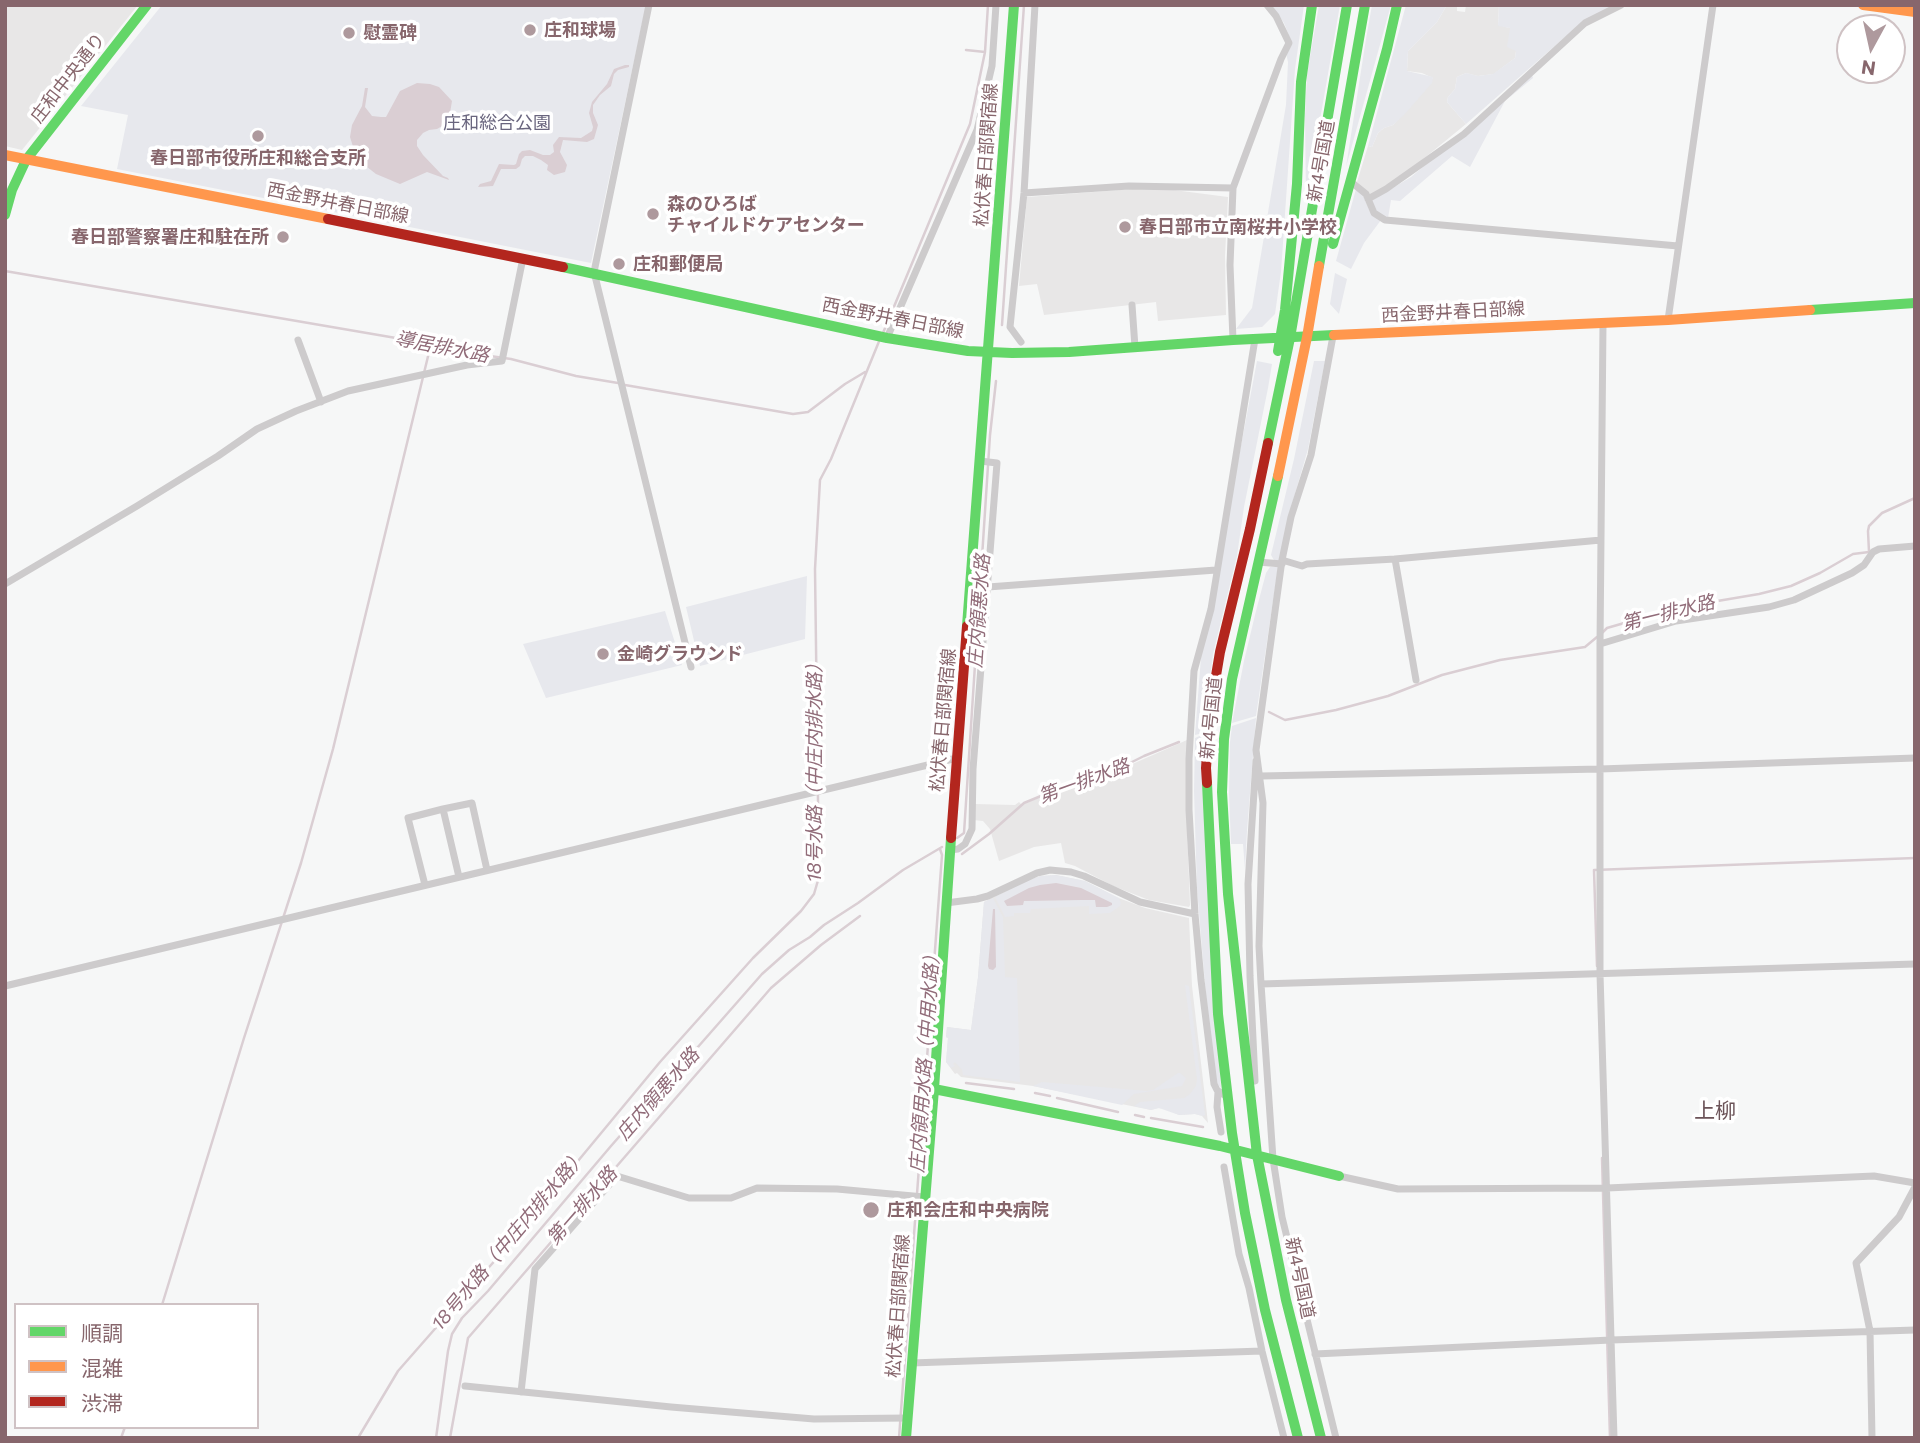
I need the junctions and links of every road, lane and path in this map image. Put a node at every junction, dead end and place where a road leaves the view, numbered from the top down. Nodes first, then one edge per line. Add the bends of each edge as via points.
1 (147, 5) edge
2 (649, 5) edge
3 (996, 5) edge
4 (1014, 5) edge
5 (1035, 5) edge
6 (1267, 5) edge
7 (1312, 5) edge
8 (1347, 5) edge
9 (1365, 5) edge
10 (1397, 5) edge
11 (1621, 5) edge
12 (1713, 5) edge
13 (1863, 5) edge
14 (1915, 12) edge
15 (5, 155) edge
16 (26, 160) junction
17 (1350, 181) junction
18 (1233, 188) junction
19 (1024, 193) junction
20 (1367, 199) junction
21 (5, 215) edge
22 (1678, 246) junction
23 (523, 258) junction
24 (594, 272) junction
25 (1915, 303) edge
26 (1132, 305) dead end
27 (1668, 320) junction
28 (1604, 323) junction
29 (1333, 336) junction
30 (1307, 337) junction
31 (887, 338) junction
32 (1285, 338) junction
33 (1255, 339) junction
34 (298, 340) dead end
35 (1233, 340) junction
36 (1021, 342) dead end
37 (1135, 347) junction
38 (989, 352) junction
39 (321, 402) junction
40 (983, 461) junction
41 (1601, 540) junction
42 (1915, 545) edge
43 (1395, 559) junction
44 (1258, 562) junction
45 (1282, 562) junction
46 (1216, 570) junction
47 (5, 584) edge
48 (973, 586) junction
49 (986, 587) junction
50 (1600, 644) junction
51 (691, 667) dead end
52 (1416, 680) dead end
53 (1256, 750) junction
54 (957, 758) junction
55 (1915, 758) edge
56 (1600, 769) junction
57 (1261, 776) junction
58 (443, 809) junction
59 (950, 850) junction
60 (487, 870) junction
61 (459, 877) junction
62 (425, 885) junction
63 (946, 903) junction
64 (1166, 908) junction
65 (1195, 914) junction
66 (1165, 918) dead end
67 (1915, 964) edge
68 (1600, 974) junction
69 (1261, 984) junction
70 (5, 986) edge
71 (934, 1089) junction
72 (1223, 1094) junction
73 (1252, 1110) junction
74 (1221, 1132) dead end
75 (1235, 1150) junction
76 (1257, 1154) junction
77 (1273, 1158) junction
78 (1224, 1167) dead end
79 (1339, 1176) joint
80 (1915, 1185) edge
81 (1607, 1188) junction
82 (924, 1197) junction
83 (1268, 1213) junction
84 (1282, 1217) junction
85 (1254, 1286) junction
86 (1915, 1330) edge
87 (1870, 1331) junction
88 (1611, 1340) junction
89 (1262, 1351) junction
90 (1315, 1354) junction
91 (911, 1363) junction
92 (465, 1386) dead end
93 (521, 1392) junction
94 (907, 1418) junction
95 (906, 1438) edge
96 (1284, 1438) edge
97 (1298, 1438) edge
98 (1321, 1438) edge
99 (1336, 1438) edge
100 (1614, 1438) edge
101 (1872, 1438) edge

1 - 16 main road, 庄和中央通り
2 - 24 street
3 - 31 street via 992,66 977,130
4 - 38 main road, 松伏春日部関宿線
5 - 19 street
6 - 18 street via 1289,43
7 - 32 main road via 1301,82
8 - 32 main road, 新4号国道
9 - 30 main road, 新4号国道
10 - 17 main road
11 - 20 street via 1585,23 1464,134
12 - 22 street
13 - 14 main road
15 - 16 main road, 西金野井春日部線
16 - 21 main road, 庄和中央通り
16 - 23 main road, 西金野井春日部線
17 - 20 street
17 - 30 main road via 1320,308
18 - 19 street via 1129,186
18 - 35 street
19 - 36 street via 1010,327
20 - 22 street via 1374,213 1385,220
22 - 27 street
23 - 24 main road, 西金野井春日部線
23 - 39 street via 502,361 348,391
24 - 31 main road, 西金野井春日部線
24 - 51 street
25 - 27 main road, 西金野井春日部線
26 - 37 street
27 - 28 main road, 西金野井春日部線
28 - 29 main road, 西金野井春日部線
28 - 41 street
29 - 30 main road, 西金野井春日部線
29 - 45 street via 1311,455
30 - 32 main road, 西金野井春日部線
30 - 44 main road, 新4号国道
31 - 38 main road, 西金野井春日部線
32 - 33 main road, 西金野井春日部線
32 - 72 main road, 新4号国道 via 1214,684 1206,768
33 - 35 main road, 西金野井春日部線
33 - 46 street
34 - 39 street
35 - 37 main road, 西金野井春日部線
37 - 38 main road, 西金野井春日部線
38 - 40 main road, 松伏春日部関宿線
39 - 47 street via 257,429
40 - 48 main road, 松伏春日部関宿線
40 - 49 street via 997,463
41 - 43 street
41 - 50 street
42 - 50 street via 1879,549 1852,573 1794,600 1676,621
43 - 45 street via 1302,566
43 - 52 street
44 - 45 street
44 - 73 main road, 新4号国道 via 1231,679 1222,792 1228,894
45 - 53 street
46 - 49 street
46 - 65 street via 1194,671 1189,810
48 - 49 street
48 - 54 main road, 松伏春日部関宿線
49 - 59 street via 972,829 965,844
50 - 56 street
53 - 57 street
53 - 73 street via 1248,884 1255,1066
54 - 59 main road, 松伏春日部関宿線
54 - 60 street
55 - 56 street
56 - 57 street
56 - 68 street
57 - 69 street
58 - 60 street via 472,803
58 - 61 street
58 - 62 street via 408,818
59 - 63 main road, 松伏春日部関宿線
60 - 61 street
61 - 62 street
62 - 70 street
63 - 64 street via 988,896 1051,870 1084,876 1140,902
63 - 71 main road, 松伏春日部関宿線
64 - 65 street
64 - 66 street
65 - 72 street via 1214,1084
67 - 68 street
68 - 69 street
68 - 81 street
69 - 77 street
71 - 75 main road
71 - 82 main road, 松伏春日部関宿線
72 - 74 street via 1217,1107
72 - 75 main road, 新4号国道
73 - 76 main road, 新4号国道
75 - 76 main road
75 - 85 main road, 新4号国道
76 - 77 main road
76 - 83 main road, 新4号国道
77 - 79 main road
77 - 84 street
78 - 85 street via 1239,1254
79 - 81 street via 1398,1189
80 - 81 street via 1874,1176
80 - 87 street via 1899,1217 1856,1264
81 - 88 street
82 - 91 main road, 松伏春日部関宿線
82 - 93 street via 757,1188 731,1198 689,1198 617,1177 535,1269
83 - 84 street
83 - 98 main road, 新4号国道
84 - 90 street
85 - 89 street
85 - 97 main road, 新4号国道
86 - 87 street
87 - 88 street
87 - 101 street
88 - 90 street
88 - 100 street
89 - 91 street
89 - 96 street
90 - 99 street
91 - 94 main road, 松伏春日部関宿線
92 - 93 street
93 - 94 street via 814,1419
94 - 95 main road, 松伏春日部関宿線

